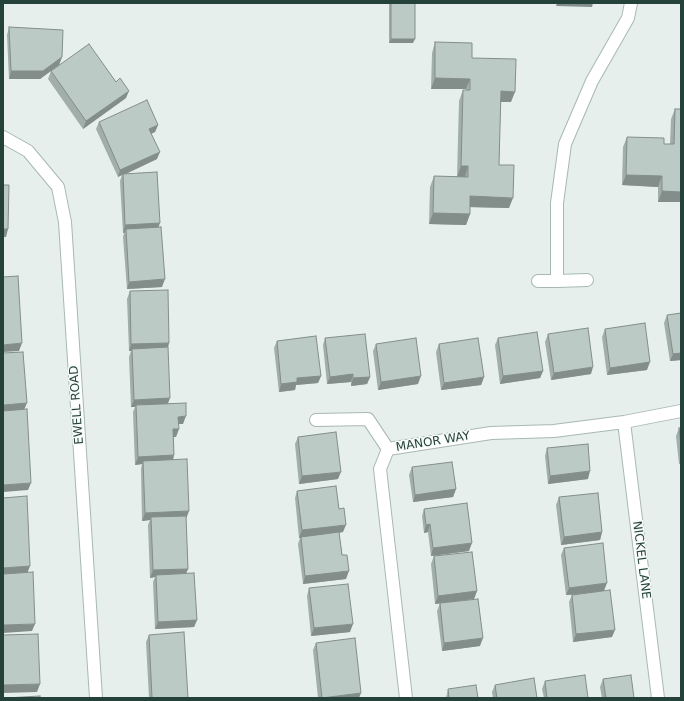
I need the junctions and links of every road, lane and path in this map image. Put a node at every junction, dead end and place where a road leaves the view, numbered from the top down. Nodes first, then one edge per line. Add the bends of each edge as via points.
1 (631, 3) edge
2 (3, 137) edge
3 (587, 280) dead end
4 (538, 281) dead end
5 (557, 281) junction
6 (681, 411) edge
7 (316, 420) dead end
8 (624, 422) junction
9 (388, 449) junction
10 (96, 698) edge
11 (406, 698) edge
12 (658, 698) edge

1 - 5 street via 628,18 592,81 565,144 557,203
2 - 10 street, EWELL ROAD via 28,151 58,187 65,222
3 - 5 street
4 - 5 street
6 - 8 street, MANOR WAY
7 - 9 street via 368,419
8 - 9 street, MANOR WAY via 554,431 491,433
8 - 12 street, NICKEL LANE
9 - 11 street, MANOR WAY via 380,469

